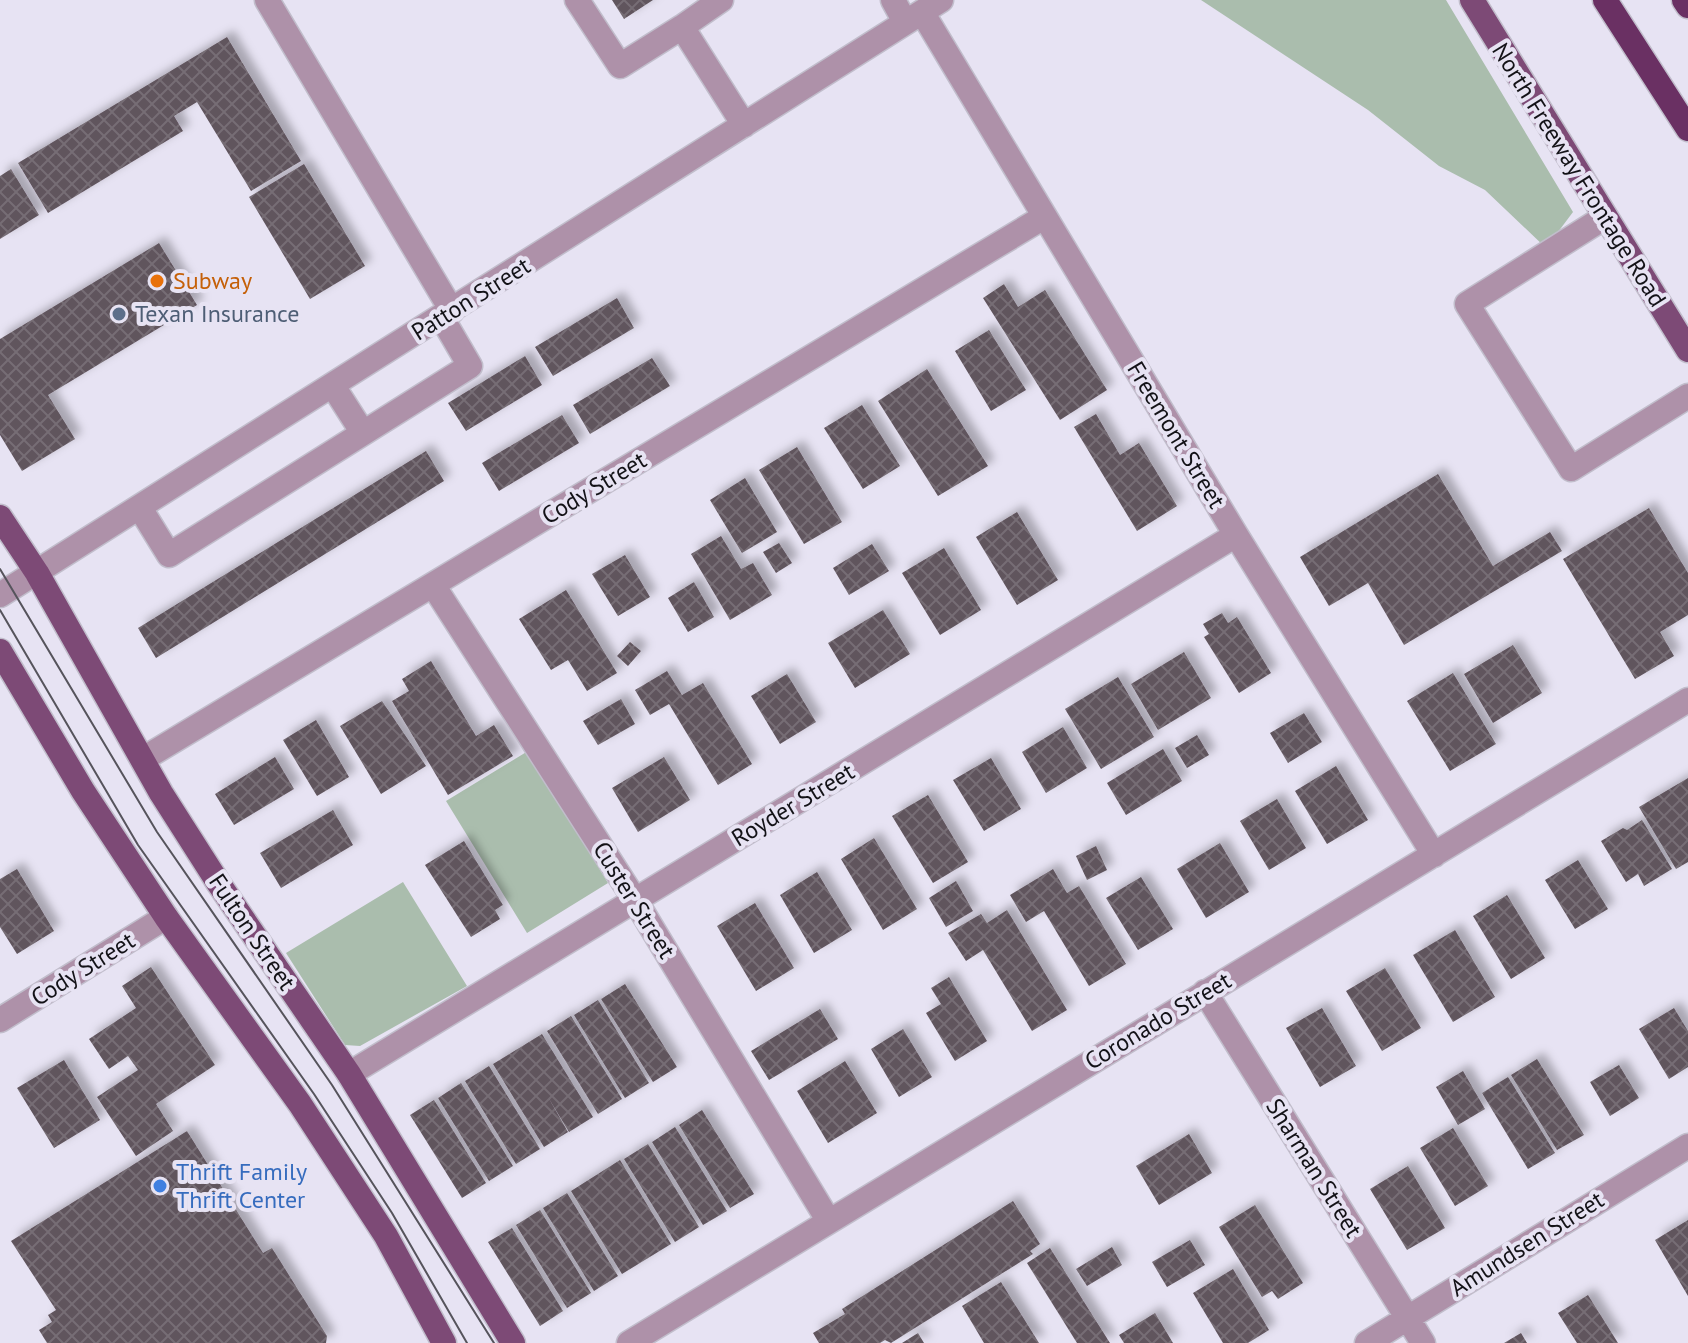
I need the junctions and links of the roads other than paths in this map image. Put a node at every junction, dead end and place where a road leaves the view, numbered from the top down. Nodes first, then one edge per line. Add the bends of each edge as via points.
1 (267, 0) edge
2 (577, 0) edge
3 (721, 0) edge
4 (893, 0) edge
5 (1472, 0) edge
6 (1605, 0) edge
7 (1684, 0) edge
8 (1688, 6) edge
9 (923, 11) edge
10 (682, 27) junction
11 (744, 125) junction
12 (1688, 129) edge
13 (1044, 217) junction
14 (1605, 217) junction
15 (447, 315) junction
16 (1688, 350) edge
17 (333, 386) junction
18 (1688, 396) edge
19 (363, 433) junction
20 (140, 508) junction
21 (0, 517) edge
22 (1236, 535) junction
23 (37, 573) junction
24 (433, 585) junction
25 (0, 595) edge
26 (0, 651) edge
27 (1688, 700) edge
28 (143, 759) junction
29 (1434, 855) junction
30 (635, 900) junction
31 (166, 917) junction
32 (1205, 992) junction
33 (0, 1020) edge
34 (349, 1074) junction
35 (1688, 1146) edge
36 (828, 1220) junction
37 (1407, 1318) junction
38 (444, 1343) edge
39 (513, 1343) edge
40 (629, 1343) edge
41 (1367, 1343) edge
42 (1423, 1343) edge

1 - 15 street
2 - 10 street via 620,66
3 - 10 street
4 - 9 street, Freemont Street
5 - 14 main road, North Freeway Frontage Road
6 - 12 highway
7 - 8 highway
9 - 11 street, Patton Street
9 - 13 street, Freemont Street
10 - 11 street
11 - 15 street, Patton Street
13 - 22 street, Freemont Street
13 - 24 street, Cody Street
14 - 16 main road, North Freeway Frontage Road
14 - 18 street via 1467,304 1571,469
15 - 17 street, Patton Street
15 - 19 street via 470,366
17 - 19 street
17 - 20 street, Patton Street
19 - 20 street via 169,555
20 - 23 street, Patton Street
21 - 23 main road, Fulton Street
22 - 29 street, Freemont Street
22 - 30 street, Royder Street
23 - 25 street, Patton Street
23 - 28 main road, Fulton Street
24 - 28 street, Cody Street
24 - 30 street, Custer Street
26 - 31 main road via 54,746
27 - 29 street, Coronado Street
28 - 34 main road, Fulton Street via 219,884
29 - 32 street, Coronado Street
30 - 34 street, Royder Street
30 - 36 street, Custer Street
31 - 33 street, Cody Street
31 - 38 main road via 300,1104 386,1236
32 - 36 street, Coronado Street
32 - 37 street, Sharman Street
34 - 39 main road, Fulton Street
35 - 37 street, Amundsen Street
36 - 40 street, Coronado Street
37 - 41 street, Amundsen Street
37 - 42 street, Sharman Street

